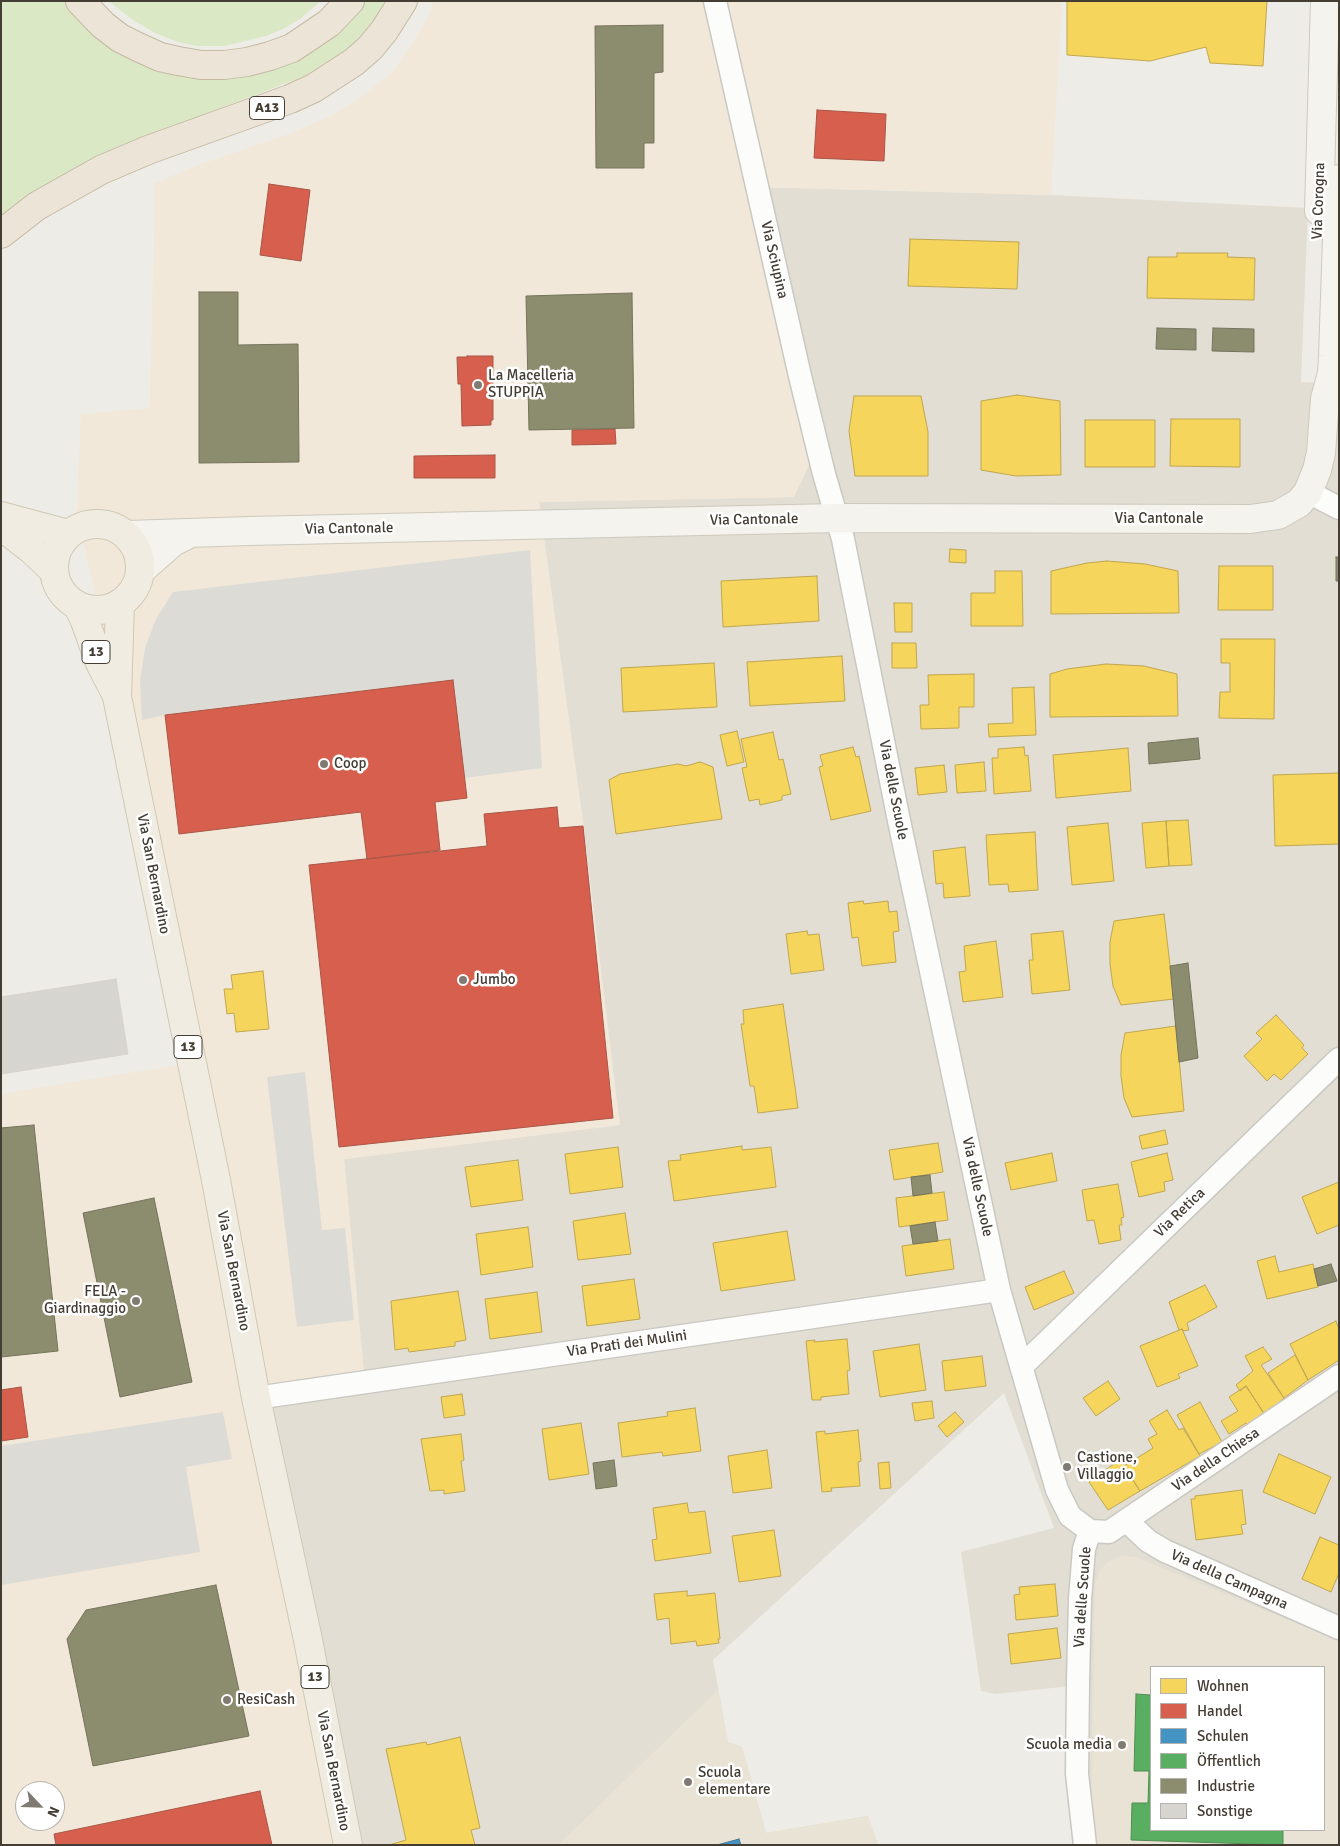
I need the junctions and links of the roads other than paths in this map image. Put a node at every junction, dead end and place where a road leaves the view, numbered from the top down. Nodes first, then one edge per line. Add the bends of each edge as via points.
1 (80, 1) edge
2 (350, 1) edge
3 (403, 1) edge
4 (715, 1) edge
5 (1325, 1) edge
6 (1339, 179) edge
7 (1, 234) edge
8 (1325, 399) junction
9 (1308, 492) junction
10 (1339, 508) edge
11 (1, 516) edge
12 (837, 518) junction
13 (1, 526) edge
14 (191, 533) junction
15 (68, 534) junction
16 (127, 535) junction
17 (54, 571) junction
18 (140, 572) junction
19 (120, 603) junction
20 (78, 606) junction
21 (117, 697) junction
22 (1339, 1059) edge
23 (999, 1290) junction
24 (1021, 1367) junction
25 (1339, 1376) edge
26 (256, 1398) junction
27 (1126, 1521) junction
28 (1090, 1531) junction
29 (1339, 1628) edge
30 (348, 1845) edge
31 (1085, 1845) edge

1 - 2 highway via 103,25 138,48 178,62 224,65 247,62 292,48 329,23
3 - 7 highway, A13 via 370,48 314,88 101,170 38,206
4 - 12 street, Via Sciupina via 803,386
5 - 8 street, Via Corogna via 1314,357
6 - 8 street, Via Corogna via 1332,373
8 - 9 street, Via Corogna via 1321,453
9 - 10 street
9 - 12 street, Via Cantonale via 1286,512 1250,520
11 - 15 main road
12 - 14 street, Via Cantonale
12 - 23 street, Via delle Scuole via 844,538 898,816
13 - 17 main road
14 - 16 street, Via Cantonale
14 - 18 street, Via Cantonale via 173,542
15 - 16 main road via 79,527 104,524
15 - 17 main road via 54,557
16 - 18 main road via 138,552
17 - 20 main road via 57,585
18 - 19 main road via 134,589
19 - 20 main road via 107,609 92,610
19 - 21 main road, Via San Bernardino / 13
20 - 21 main road, Via San Bernardino / 13
21 - 26 main road, Via San Bernardino / 13 via 216,1180
22 - 24 street, Via Retica
23 - 24 street, Via delle Scuole
23 - 26 street, Via Prati dei Mulini
24 - 28 street, Via delle Scuole via 1057,1490 1070,1516
25 - 27 street, Via della Chiesa
26 - 30 main road, Via San Bernardino / 13
27 - 28 street, Via della Chiesa via 1109,1532
27 - 29 street, Via della Campagna via 1164,1551
28 - 31 street, Via delle Scuole via 1084,1549 1078,1672 1077,1774

